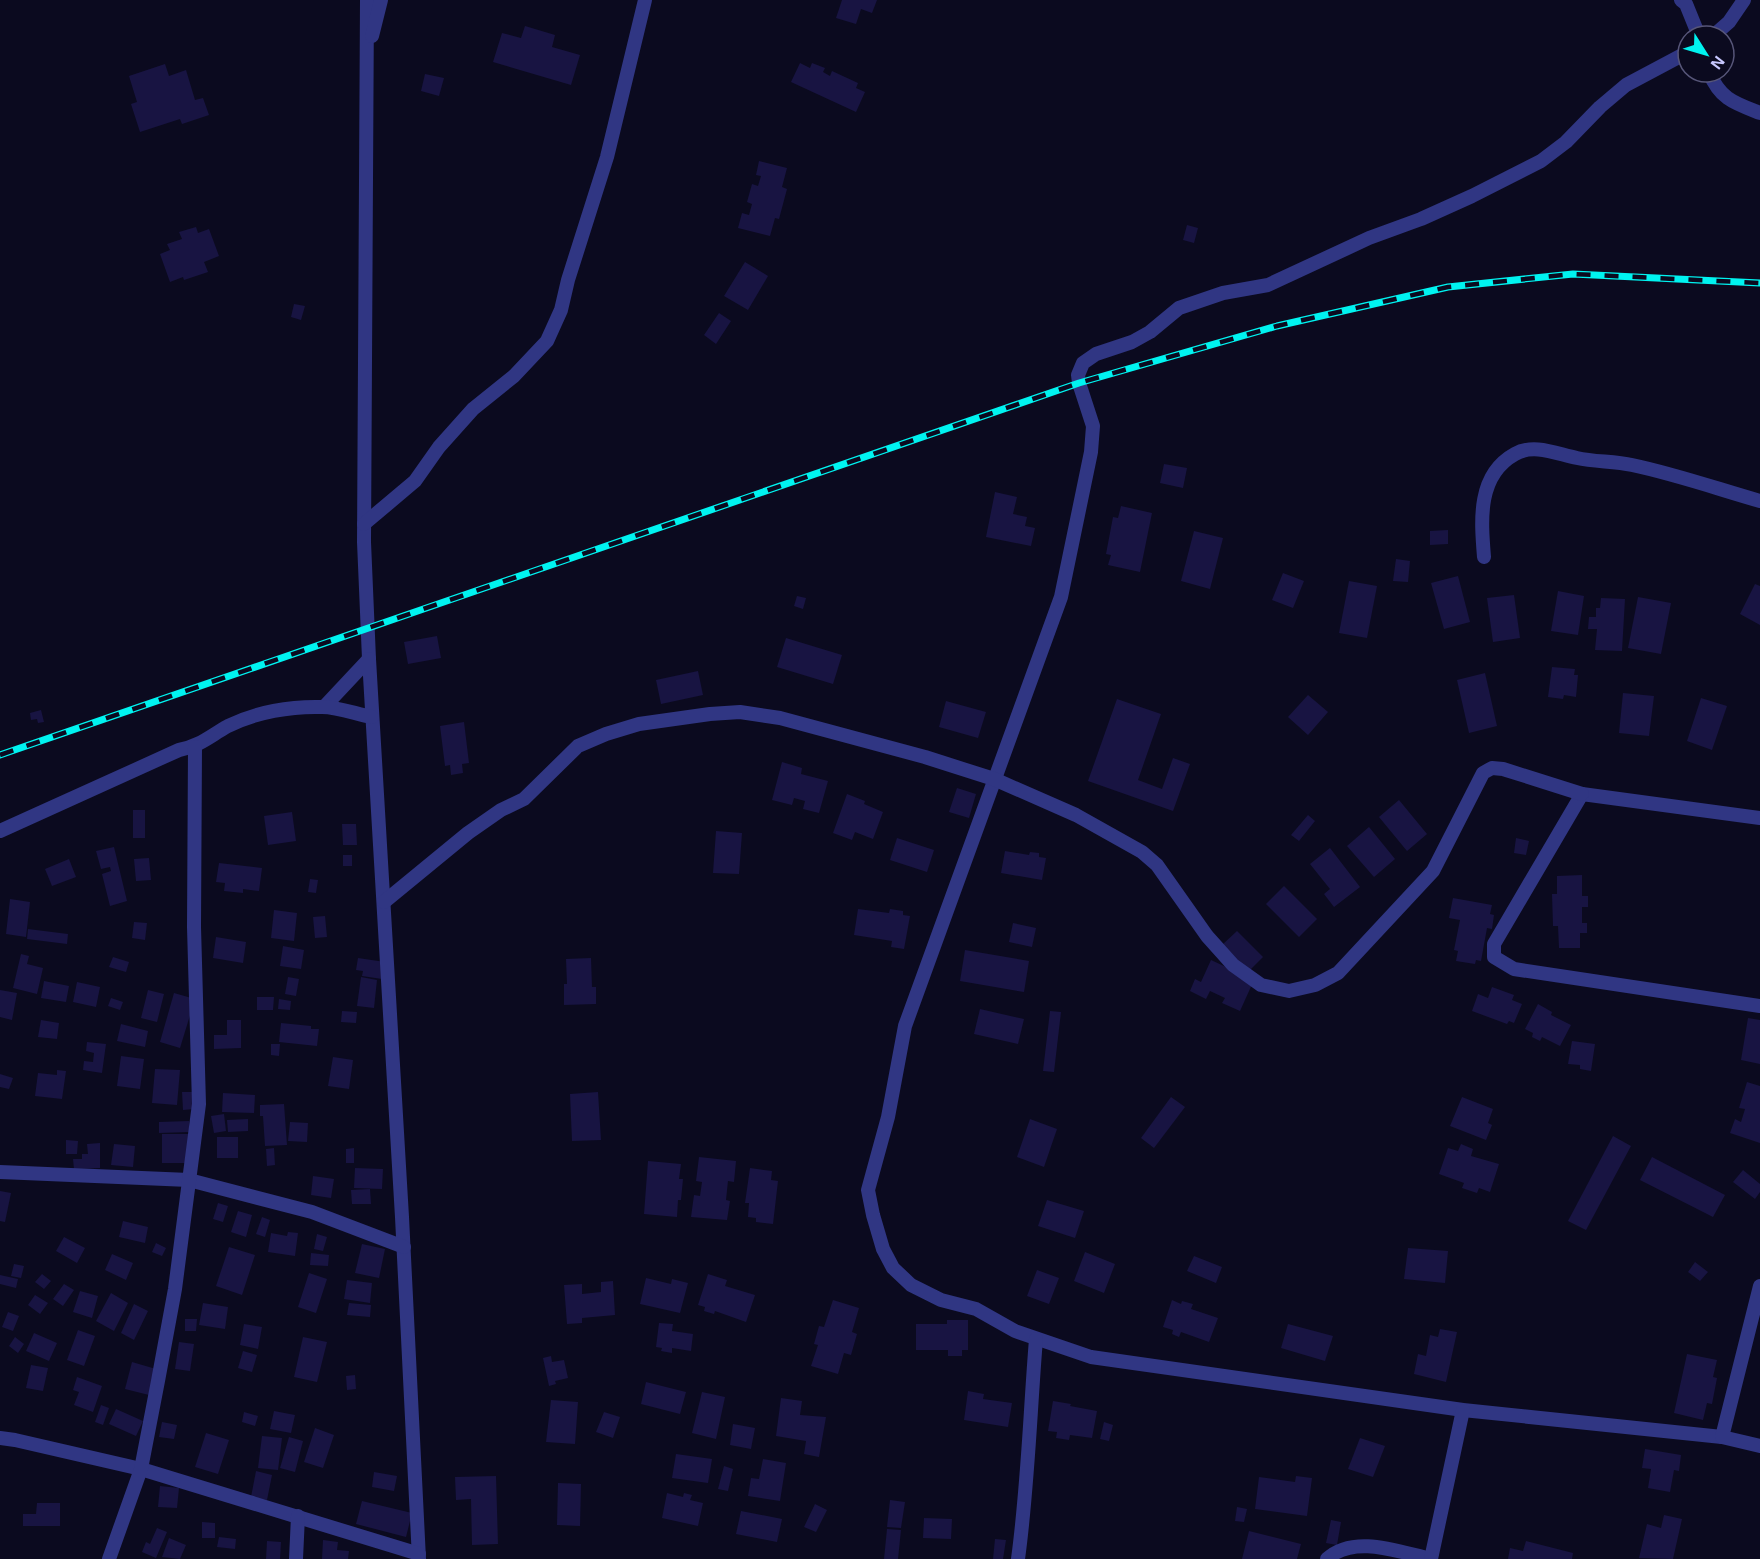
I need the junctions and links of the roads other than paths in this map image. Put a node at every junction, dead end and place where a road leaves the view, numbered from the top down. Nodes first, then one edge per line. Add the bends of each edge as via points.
1 (367, 0) edge
2 (381, 0) edge
3 (645, 0) edge
4 (1681, 0) edge
5 (1744, 0) edge
6 (1694, 24) edge
7 (1727, 24) edge
8 (367, 56) junction
9 (1676, 58) edge
10 (1714, 84) edge
11 (1760, 113) edge
12 (1760, 501) edge
13 (364, 524) junction
14 (1484, 557) dead end
15 (369, 659) junction
16 (324, 707) junction
17 (372, 717) junction
18 (195, 747) junction
19 (994, 779) junction
20 (1582, 794) junction
21 (1760, 818) edge
22 (0, 831) edge
23 (384, 902) junction
24 (1760, 1006) edge
25 (0, 1172) edge
26 (189, 1180) junction
27 (404, 1247) junction
28 (1760, 1286) edge
29 (1753, 1338) edge
30 (1036, 1339) junction
31 (1463, 1410) junction
32 (1722, 1437) junction
33 (0, 1438) edge
34 (1760, 1446) edge
35 (141, 1469) junction
36 (298, 1516) junction
37 (419, 1557) edge
38 (109, 1559) edge
39 (296, 1559) edge
40 (1018, 1559) edge
41 (1328, 1559) edge
42 (1431, 1559) edge

1 - 8 street
2 - 8 street
3 - 13 street via 607,156 561,310 547,341 514,376 473,408 415,481
4 - 6 street
5 - 7 street
8 - 13 street
9 - 19 street via 1626,85 1541,161 1472,196 1268,285 1223,293 1179,308 1141,337 1083,363 1078,375 1093,426 1091,452 1061,597
10 - 11 street via 1730,102
12 - 14 street via 1631,465 1532,449 1504,461 1485,490
13 - 15 street
15 - 16 street
15 - 17 street
16 - 17 street
16 - 18 street via 254,716 228,726
17 - 23 street
18 - 22 street via 179,750
18 - 26 street via 194,927 199,1104
19 - 20 street via 1076,815 1142,852 1157,865 1207,936 1233,965 1261,985 1289,991 1316,985 1338,974 1432,872 1483,773 1492,768 1503,769
19 - 23 street via 780,718 740,712 639,724 578,746 524,799 468,833
19 - 30 street via 904,1026 888,1117 868,1190 883,1249 893,1268 911,1285 941,1300 976,1309
20 - 21 street
20 - 24 street via 1494,944 1494,957 1514,969
23 - 27 street
25 - 26 street
26 - 27 street via 312,1212
26 - 35 street via 175,1289
27 - 37 street
28 - 29 street
29 - 32 street
30 - 31 street via 1091,1357
30 - 40 street
31 - 32 street
31 - 42 street
32 - 34 street
33 - 35 street
35 - 36 street
35 - 38 street
36 - 37 street
36 - 39 street
41 - 42 street via 1335,1552 1357,1545

